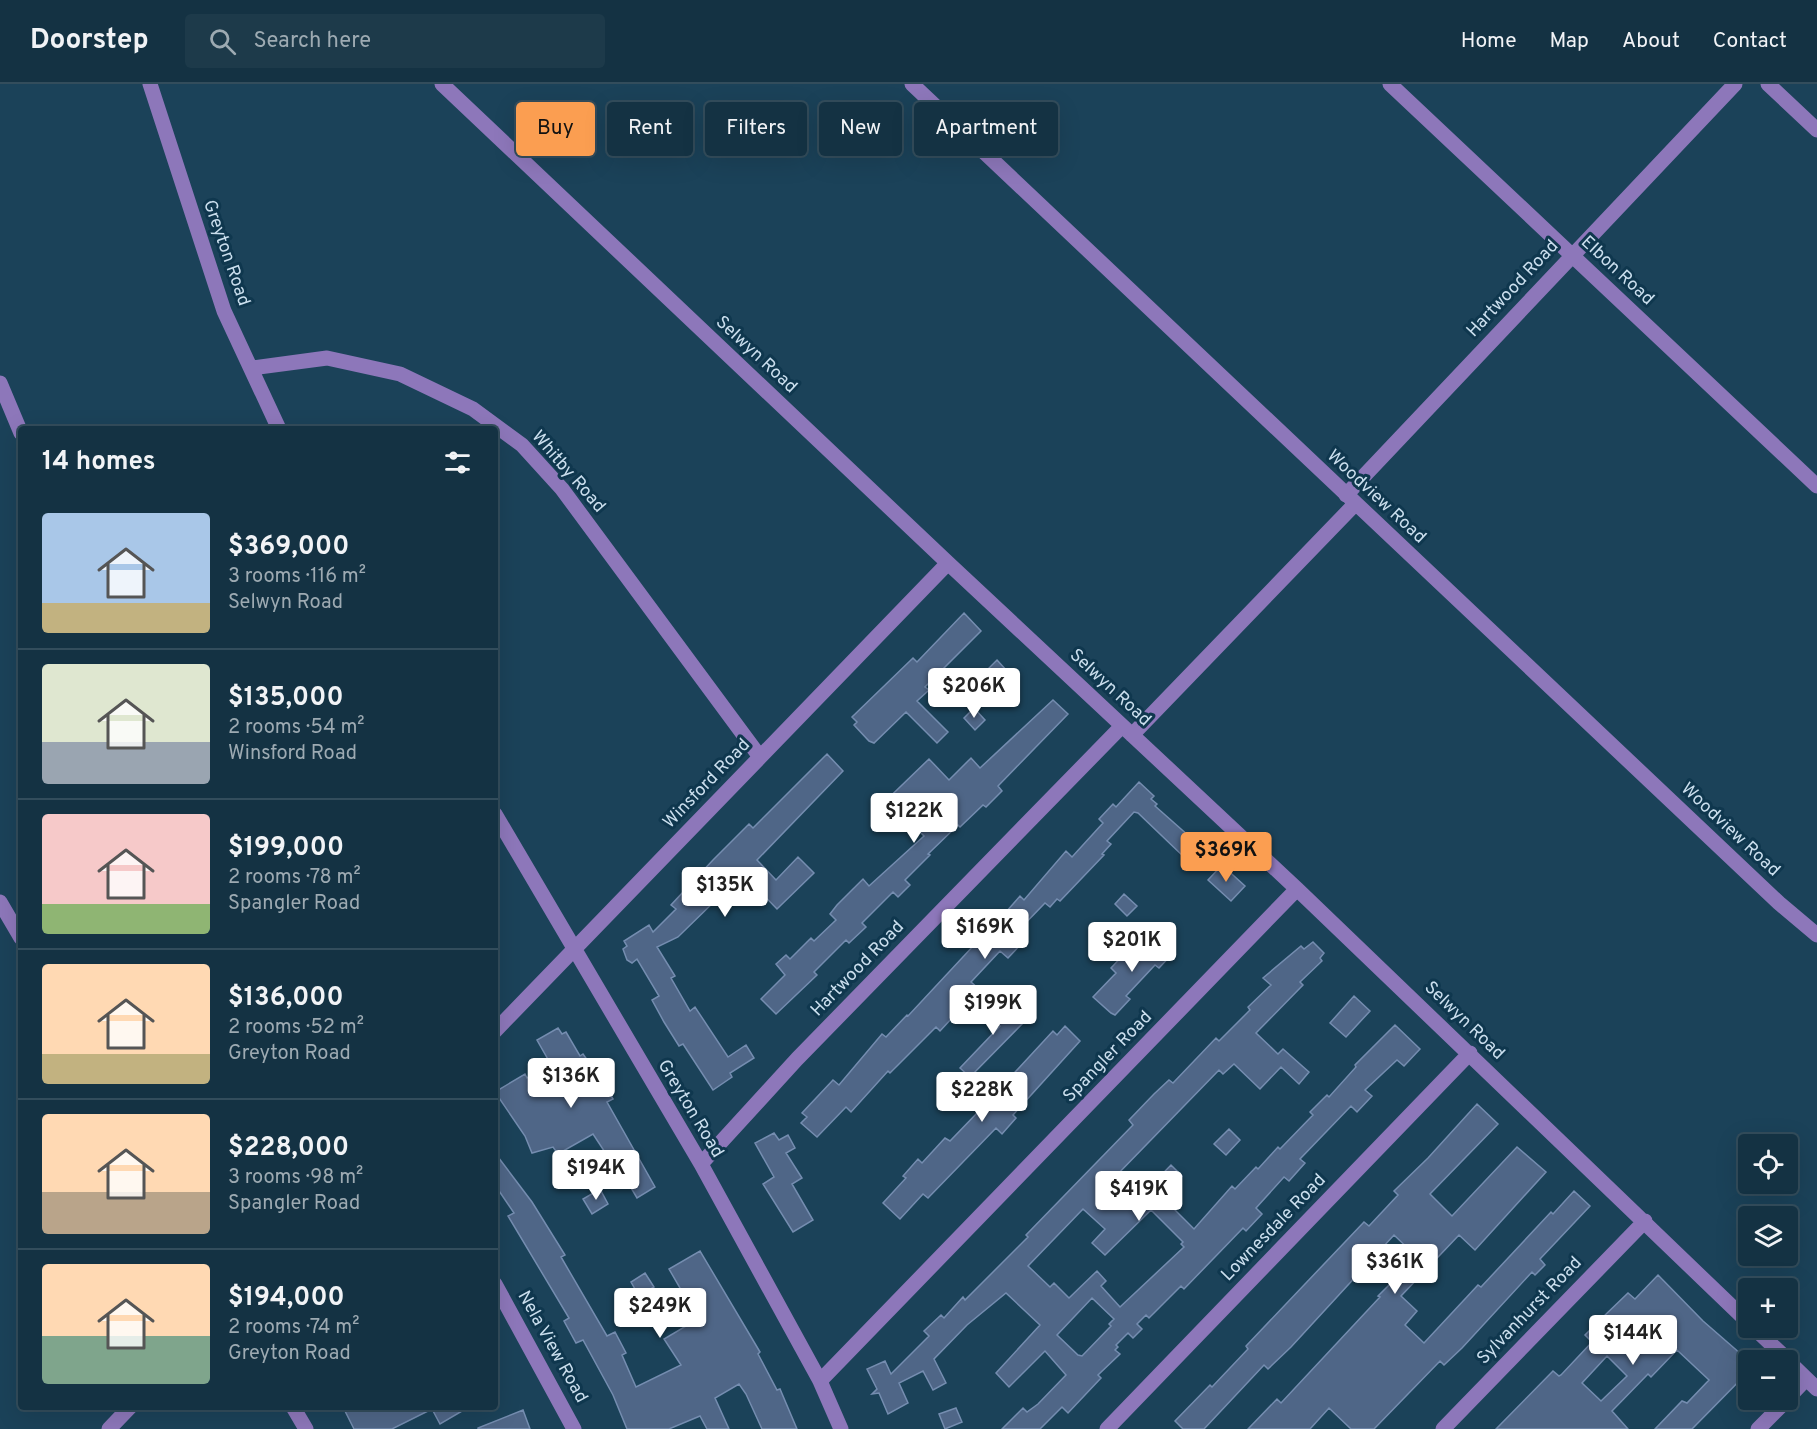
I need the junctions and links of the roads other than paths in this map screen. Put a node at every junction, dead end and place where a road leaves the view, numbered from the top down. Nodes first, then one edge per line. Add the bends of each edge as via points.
1 (150, 84) edge
2 (442, 84) edge
3 (912, 84) edge
4 (1390, 84) edge
5 (1735, 84) edge
6 (1768, 84) edge
7 (1817, 130) edge
8 (1572, 255) junction
9 (252, 368) junction
10 (0, 383) edge
11 (18, 426) edge
12 (278, 426) edge
13 (496, 426) edge
14 (498, 427) edge
15 (1817, 486) edge
16 (1350, 500) junction
17 (948, 563) junction
18 (1127, 731) junction
19 (760, 758) junction
20 (498, 819) edge
21 (1297, 889) junction
22 (0, 902) edge
23 (18, 933) edge
24 (1817, 936) edge
25 (573, 950) junction
26 (498, 1028) edge
27 (1470, 1053) junction
28 (701, 1164) junction
29 (1646, 1221) junction
30 (498, 1290) edge
31 (1738, 1312) edge
32 (1764, 1338) edge
33 (1777, 1350) edge
34 (1798, 1371) edge
35 (820, 1381) junction
36 (1812, 1384) edge
37 (1798, 1392) edge
38 (127, 1410) edge
39 (295, 1410) edge
40 (1776, 1410) edge
41 (109, 1429) edge
42 (306, 1429) edge
43 (574, 1429) edge
44 (841, 1429) edge
45 (1107, 1429) edge
46 (1443, 1429) edge
47 (1758, 1429) edge

1 - 9 street, Greyton Road via 224,311
2 - 17 street, Selwyn Road
3 - 16 street, Woodview Road
4 - 8 street, Elbon Road
5 - 8 street, Hartwood Road
6 - 7 street
8 - 15 street, Elbon Road
8 - 16 street, Hartwood Road
9 - 12 street, Greyton Road
9 - 13 street, Whitby Road via 327,358 400,374 473,409
10 - 11 street
14 - 19 street, Whitby Road via 522,445 562,489
16 - 18 street, Hartwood Road
16 - 24 street, Woodview Road
17 - 18 street, Selwyn Road
17 - 19 street, Winsford Road
18 - 21 street, Selwyn Road
18 - 28 street, Hartwood Road via 797,1059
19 - 25 street, Winsford Road
20 - 25 street, Greyton Road
21 - 27 street, Selwyn Road
21 - 35 street, Spangler Road
22 - 23 street
25 - 26 street, Winsford Road
25 - 28 street, Greyton Road
27 - 29 street, Selwyn Road
27 - 45 street, Lownesdale Road
28 - 35 street, Greyton Road
29 - 31 street, Selwyn Road
29 - 46 street, Sylvanhurst Road
30 - 43 street, Nela View Road
32 - 33 street
34 - 36 street
35 - 44 street, Greyton Road
36 - 37 street
38 - 41 street
39 - 42 street
40 - 47 street

